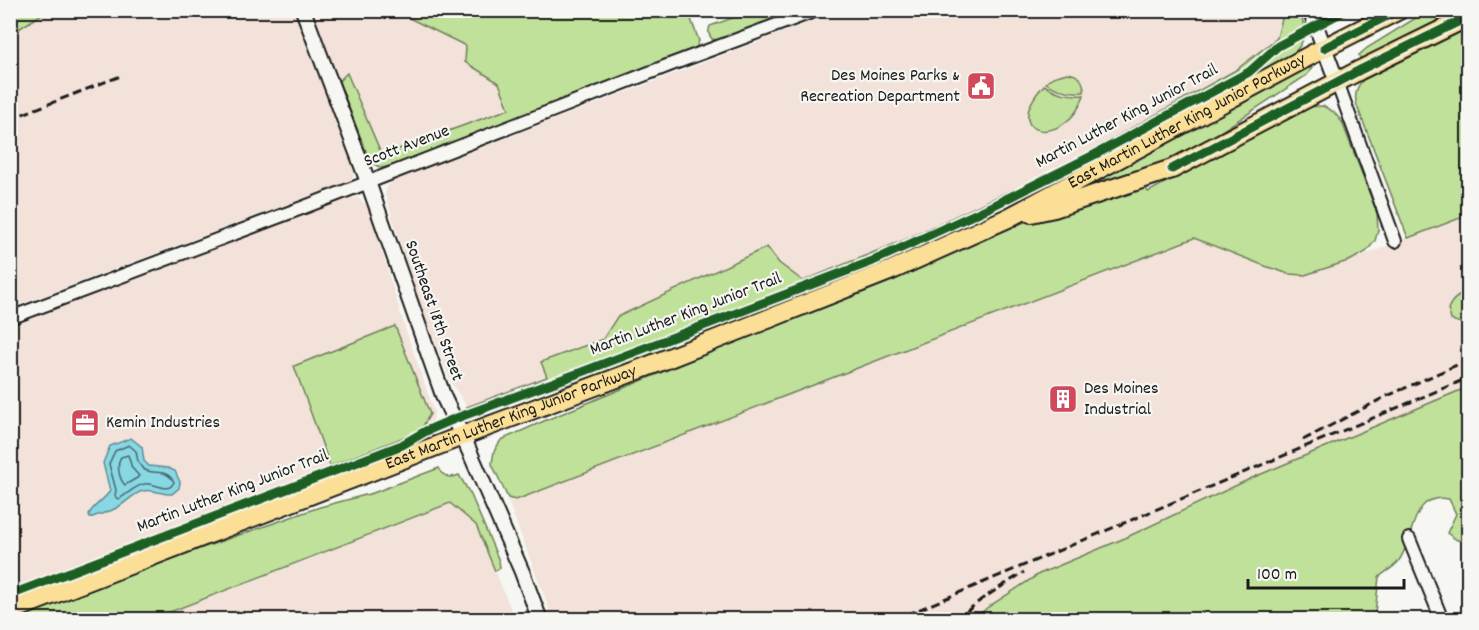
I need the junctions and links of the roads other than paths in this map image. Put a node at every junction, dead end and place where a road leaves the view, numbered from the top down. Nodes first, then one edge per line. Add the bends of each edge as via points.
1 (303, 10) edge
2 (817, 10) edge
3 (1310, 10) edge
4 (1399, 10) edge
5 (1468, 16) edge
6 (1324, 48) junction
7 (1337, 82) junction
8 (368, 182) junction
9 (1008, 218) junction
10 (1395, 241) dead end
11 (10, 318) edge
12 (462, 436) junction
13 (1409, 539) dead end
14 (10, 611) edge
15 (540, 620) edge
16 (1442, 620) edge

1 - 8 street, Southeast 18th Street
2 - 8 street, Scott Avenue
3 - 6 street
4 - 6 main road, East Martin Luther King Junior Parkway
5 - 7 main road, East Martin Luther King Junior Parkway
6 - 7 street
6 - 9 main road, East Martin Luther King Junior Parkway
7 - 9 main road, East Martin Luther King Junior Parkway via 1172,169 1054,208
7 - 10 street
8 - 11 street, Scott Avenue
8 - 12 street, Southeast 18th Street via 444,398
9 - 12 main road, East Martin Luther King Junior Parkway via 892,270
12 - 14 main road, East Martin Luther King Junior Parkway
12 - 15 street, Southeast 18th Street
13 - 16 street

